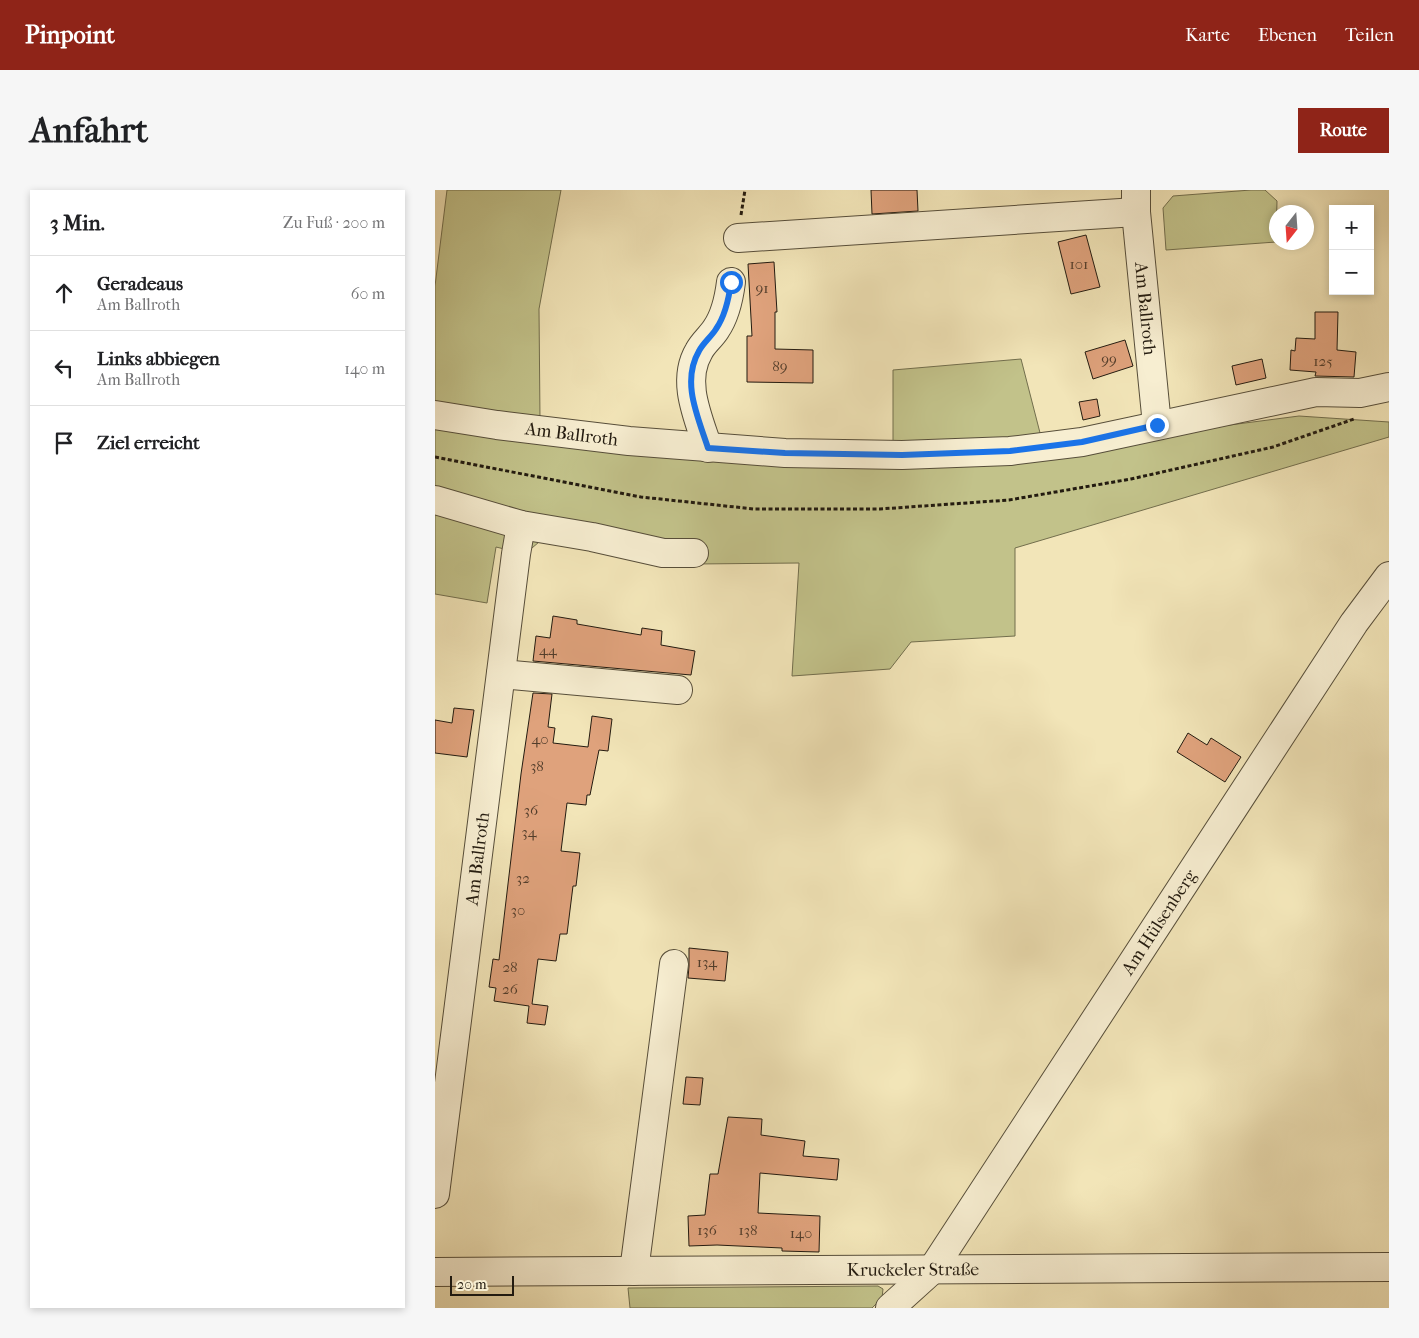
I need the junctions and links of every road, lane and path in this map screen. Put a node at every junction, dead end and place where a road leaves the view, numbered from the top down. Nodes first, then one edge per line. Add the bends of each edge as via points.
1 (1136, 201) edge
2 (738, 238) dead end
3 (731, 282) dead end
4 (1389, 387) edge
5 (435, 415) edge
6 (1362, 416) dead end
7 (1157, 425) junction
8 (708, 448) junction
9 (435, 457) edge
10 (435, 500) edge
11 (521, 525) junction
12 (694, 553) dead end
13 (1389, 576) edge
14 (501, 674) junction
15 (678, 690) dead end
16 (674, 964) dead end
17 (435, 1194) edge
18 (1389, 1267) edge
19 (932, 1270) junction
20 (634, 1271) junction
21 (435, 1272) edge
22 (890, 1308) edge

1 - 2 street
1 - 7 street, Am Ballroth
3 - 8 street via 729,299 717,328 699,351 691,372 690,390
4 - 7 street, Am Ballroth via 1360,393 1316,392
5 - 8 street, Am Ballroth via 497,426
6 - 9 path via 1273,447 1131,479 1009,500 879,509 754,509 641,497
7 - 8 street, Am Ballroth via 1082,442 1000,451 892,455
10 - 11 street
11 - 12 street via 663,553
11 - 14 street, Am Ballroth
13 - 19 street, Am Hülsenberg via 1354,623
14 - 15 street
14 - 17 street, Am Ballroth
16 - 20 street
18 - 19 street, Kruckeler Straße
19 - 20 street, Kruckeler Straße
19 - 22 street, Am Hülsenberg
20 - 21 street, Kruckeler Straße

